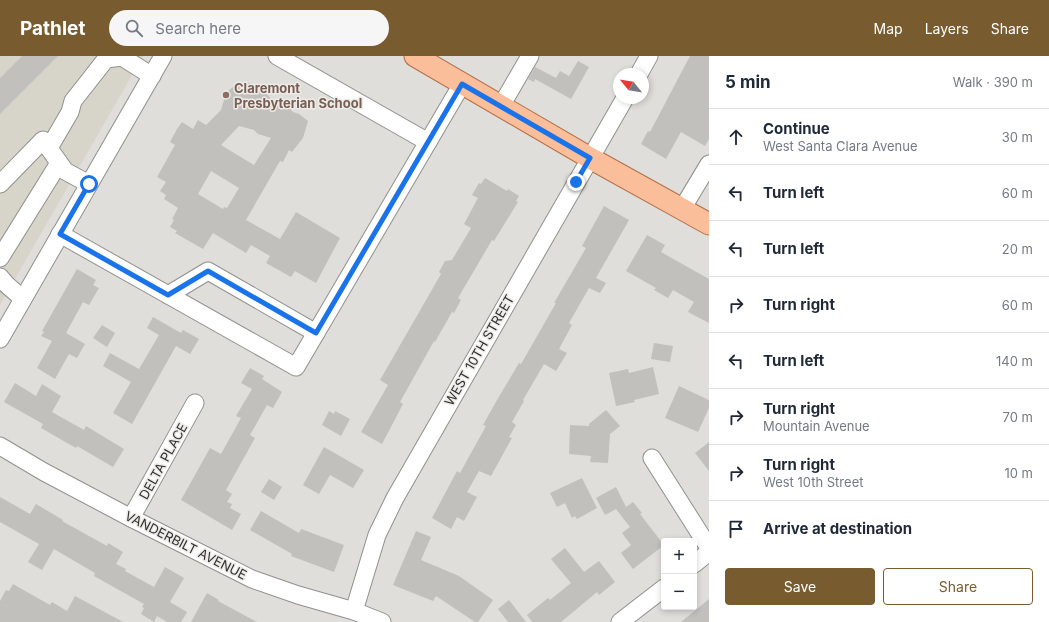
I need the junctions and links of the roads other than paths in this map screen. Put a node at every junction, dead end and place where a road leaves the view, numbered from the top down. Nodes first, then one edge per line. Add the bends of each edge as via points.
1 (163, 56) edge
2 (277, 56) edge
3 (415, 56) edge
4 (530, 56) edge
5 (649, 56) edge
6 (642, 68) edge
7 (152, 76) junction
8 (462, 84) junction
9 (622, 104) edge
10 (501, 106) junction
11 (428, 142) junction
12 (49, 148) junction
13 (590, 158) junction
14 (59, 163) junction
15 (709, 164) edge
16 (0, 184) edge
17 (89, 184) junction
18 (682, 209) junction
19 (709, 224) edge
20 (60, 234) junction
21 (0, 258) edge
22 (0, 277) edge
23 (168, 295) junction
24 (23, 299) junction
25 (316, 333) junction
26 (0, 339) edge
27 (195, 403) dead end
28 (0, 446) edge
29 (652, 458) dead end
30 (131, 518) junction
31 (709, 548) edge
32 (709, 552) edge
33 (697, 562) edge
34 (661, 590) edge
35 (354, 611) junction
36 (382, 622) edge
37 (620, 622) edge

1 - 7 street
2 - 11 street
3 - 8 main road
4 - 10 street
5 - 6 street
7 - 12 street via 122,57 106,59 73,101 70,112
7 - 17 street
8 - 10 main road
8 - 11 street
9 - 13 street, WEST 10TH STREET
10 - 13 main road
11 - 25 street
12 - 14 street
12 - 16 street via 43,140
13 - 18 main road
13 - 35 street, WEST 10TH STREET via 395,498 377,535
14 - 17 street via 65,171
14 - 21 street
15 - 18 street
17 - 20 street
18 - 19 main road
20 - 23 street
20 - 24 street
22 - 24 street
23 - 25 street via 208,271
23 - 25 street via 296,368
24 - 26 street
27 - 30 street, DELTA PLACE
28 - 30 street, VANDERBILT AVENUE
29 - 31 street
30 - 35 street, VANDERBILT AVENUE via 252,579
32 - 33 street
34 - 37 street
35 - 36 street, VANDERBILT AVENUE

